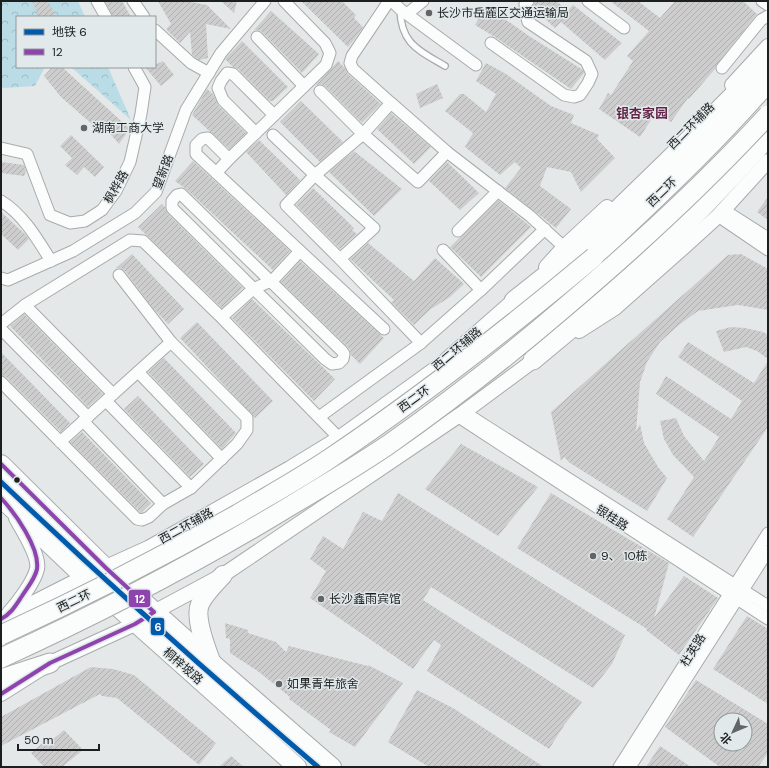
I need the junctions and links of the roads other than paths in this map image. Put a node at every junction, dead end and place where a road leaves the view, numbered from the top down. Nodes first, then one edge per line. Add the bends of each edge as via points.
1 (97, 1) edge
2 (133, 1) edge
3 (265, 1) edge
4 (284, 1) edge
5 (390, 1) edge
6 (423, 1) edge
7 (528, 1) edge
8 (588, 1) edge
9 (762, 1) edge
10 (768, 5) edge
11 (404, 12) junction
12 (105, 16) edge
13 (143, 16) edge
14 (768, 16) edge
15 (624, 28) dead end
16 (156, 31) edge
17 (257, 37) dead end
18 (491, 43) dead end
19 (768, 46) edge
20 (768, 64) edge
21 (476, 65) dead end
22 (444, 66) dead end
23 (135, 68) edge
24 (722, 68) dead end
25 (209, 73) junction
26 (768, 82) edge
27 (304, 86) junction
28 (320, 92) dead end
29 (391, 103) junction
30 (768, 115) edge
31 (274, 116) junction
32 (256, 133) junction
33 (363, 134) junction
34 (273, 135) dead end
35 (768, 137) edge
36 (1, 148) edge
37 (447, 152) junction
38 (229, 159) junction
39 (768, 161) edge
40 (216, 174) junction
41 (315, 175) junction
42 (498, 191) junction
43 (1, 201) edge
44 (721, 213) junction
45 (545, 229) junction
46 (458, 231) dead end
47 (768, 238) edge
48 (443, 250) dead end
49 (768, 250) edge
50 (300, 251) junction
51 (565, 253) junction
52 (340, 258) junction
53 (51, 261) junction
54 (119, 276) dead end
55 (1, 278) edge
56 (271, 281) junction
57 (253, 289) junction
58 (481, 290) junction
59 (514, 301) joint
60 (24, 305) junction
61 (222, 317) junction
62 (1, 324) edge
63 (1, 329) edge
64 (384, 329) dead end
65 (171, 342) junction
66 (421, 343) junction
67 (533, 360) junction
68 (138, 372) junction
69 (1, 382) edge
70 (110, 398) junction
71 (461, 414) junction
72 (319, 417) junction
73 (86, 419) junction
74 (339, 438) junction
75 (60, 442) junction
76 (222, 459) junction
77 (1, 464) edge
78 (191, 488) junction
79 (5, 502) edge
80 (163, 504) junction
81 (768, 533) edge
82 (768, 552) edge
83 (106, 568) junction
84 (223, 574) junction
85 (84, 577) junction
86 (736, 592) junction
87 (768, 606) edge
88 (154, 612) junction
89 (768, 619) edge
90 (2, 624) edge
91 (135, 624) junction
92 (1, 658) edge
93 (212, 662) junction
94 (50, 664) junction
95 (1, 680) edge
96 (1, 694) edge
97 (297, 767) edge
98 (332, 767) edge
99 (619, 767) edge
100 (630, 767) edge

1 - 12 street
2 - 13 street
3 - 25 street, 望新路 via 221,53
4 - 27 street via 326,43 330,53 326,65
5 - 11 street
5 - 29 street via 352,56 350,63 353,69
6 - 11 street
7 - 18 street via 525,4 528,22 586,61 592,74 580,95 564,95
8 - 15 street
9 - 10 street
11 - 21 street
11 - 22 lane via 400,19 403,32 415,48
14 - 24 street via 761,20
16 - 25 street via 191,63
17 - 27 street
19 - 51 street, 西二环辅路
20 - 51 highway via 668,161
23 - 36 street, 枫桦路 via 145,87 130,162 116,191 102,210 85,221 70,223 50,215 27,154
25 - 53 street, 望新路 via 186,110 156,192 135,213 73,251
26 - 90 highway, 西二环, bridge via 734,120 594,258 498,336 389,417 327,460 187,543 75,601
27 - 31 street
28 - 33 street
29 - 33 street
29 - 37 street
30 - 92 highway, 西二环, bridge via 699,187 606,273 515,349 388,444 337,478 190,564 111,606
31 - 32 street
31 - 32 street via 233,74 227,73 218,88 223,100
32 - 38 street
33 - 37 street via 418,182
33 - 41 street
34 - 41 street
35 - 67 highway via 702,209 661,249
37 - 42 street
38 - 40 street
38 - 40 street via 208,138 202,139 196,145 196,154
39 - 44 street
40 - 50 street
41 - 52 street via 286,205
41 - 52 street via 374,228
42 - 45 street
42 - 46 street
43 - 53 street via 8,205 34,233
44 - 47 street
44 - 49 street
44 - 67 street via 615,308
45 - 51 street
45 - 58 street
48 - 58 street
50 - 56 street
50 - 64 street
51 - 59 highway
52 - 66 street
53 - 55 street, 望新路 via 8,280
54 - 65 street
56 - 57 street
56 - 57 street via 342,351 343,359 339,363 332,364 325,359
56 - 57 street via 181,194 177,195 172,201 172,208
57 - 61 street
58 - 66 street
59 - 74 street, 西二环辅路 via 438,366
60 - 61 street via 130,240 143,241
60 - 62 street
60 - 70 street
61 - 72 street
63 - 73 street
65 - 68 street
65 - 76 street via 248,418 247,430
66 - 72 street
67 - 71 street
68 - 70 street
68 - 76 street
69 - 75 street
70 - 73 street
70 - 78 street
71 - 84 street
71 - 86 street, 银桂路
72 - 74 street
73 - 75 street
73 - 80 street
74 - 83 street, 西二环辅路 via 148,548
75 - 80 street via 137,518 142,520 149,517
76 - 78 street
77 - 83 main road, 桐梓坡路
78 - 80 street
79 - 85 main road, 桐梓坡路
79 - 90 street via 33,548 38,568
81 - 86 street, 杜英路
82 - 86 street, 杜英路
83 - 85 street, 西二环辅路
83 - 88 main road, 桐梓坡路
84 - 88 street
84 - 93 main road via 199,606 200,627
85 - 90 street, 西二环辅路
85 - 91 main road, 桐梓坡路
86 - 87 street, 银桂路
86 - 89 street, 银桂路
86 - 99 street, 杜英路
86 - 100 street, 杜英路
88 - 91 street
88 - 93 main road, 桐梓坡路
91 - 94 street
91 - 97 main road, 桐梓坡路
93 - 98 main road, 桐梓坡路
94 - 95 highway
94 - 96 street

